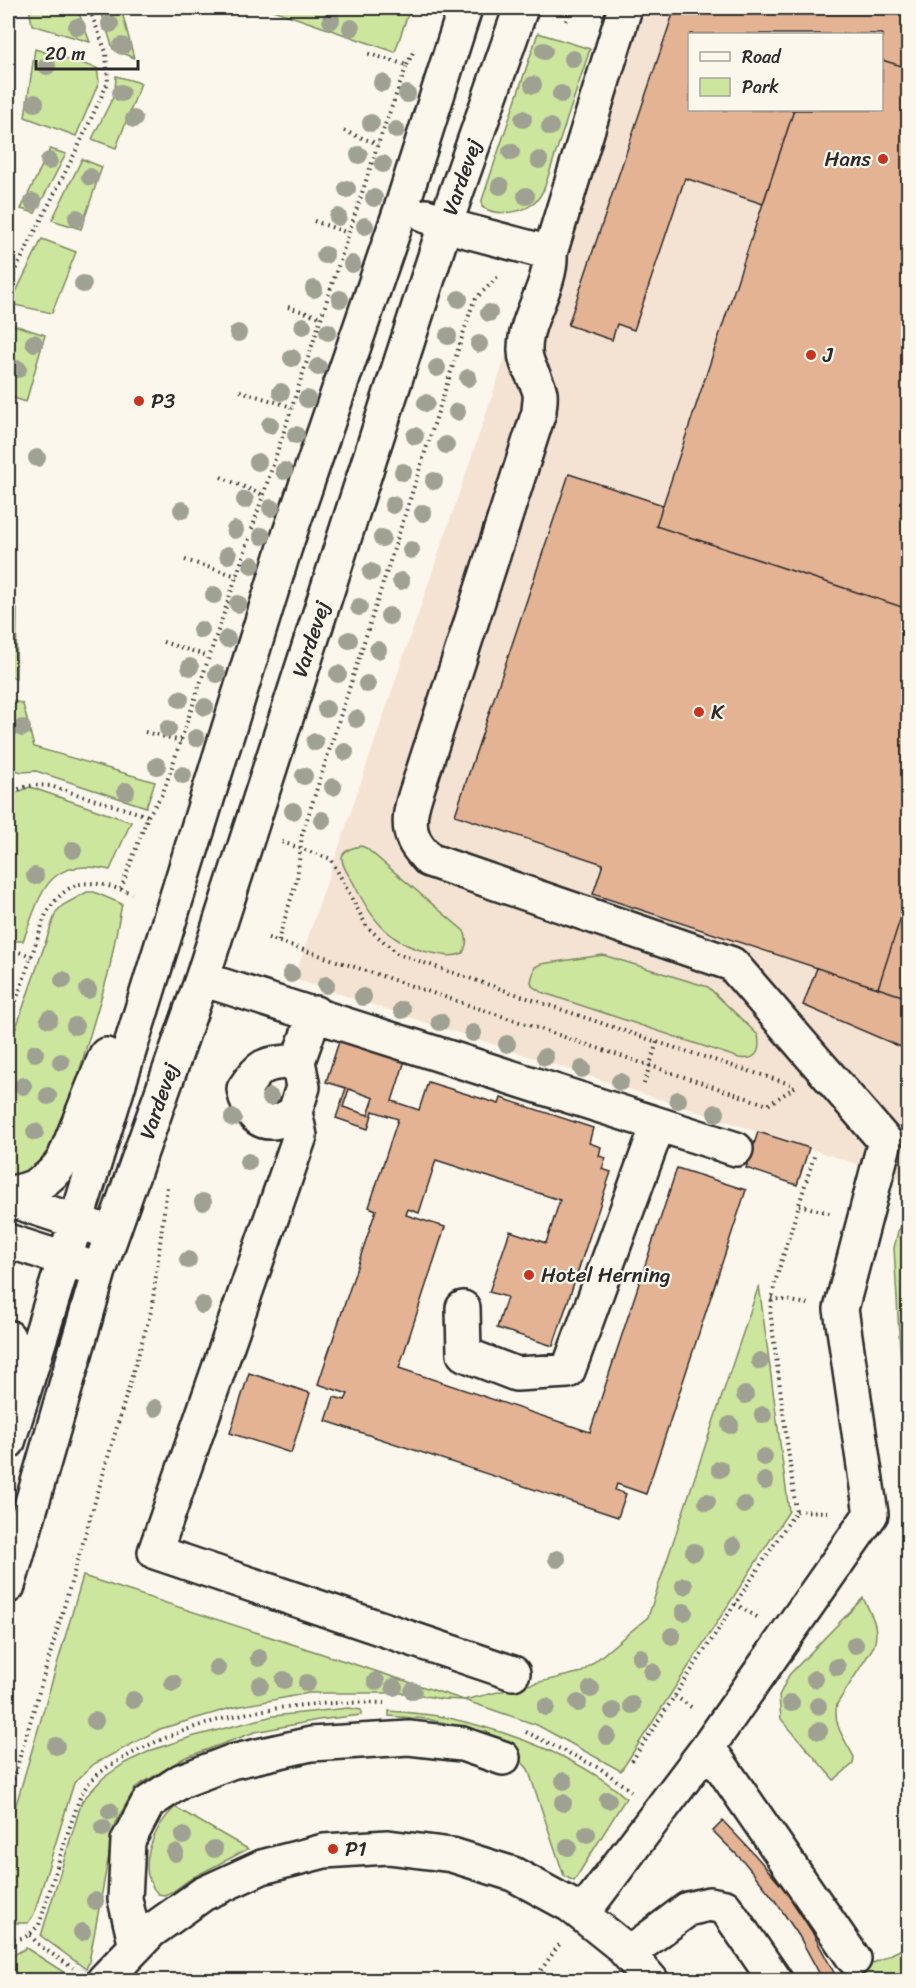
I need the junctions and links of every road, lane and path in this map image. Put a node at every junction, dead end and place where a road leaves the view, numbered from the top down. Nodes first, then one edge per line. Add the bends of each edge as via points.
1 (89, 8) edge
2 (465, 8) edge
3 (521, 8) edge
4 (570, 8) edge
5 (625, 8) edge
6 (566, 21) dead end
7 (366, 53) dead end
8 (344, 131) dead end
9 (378, 144) junction
10 (401, 209) junction
11 (314, 221) dead end
12 (446, 222) junction
13 (348, 232) junction
14 (516, 243) junction
15 (550, 253) junction
16 (8, 285) edge
17 (288, 306) dead end
18 (320, 317) junction
19 (240, 391) dead end
20 (292, 407) junction
21 (221, 477) dead end
22 (263, 495) junction
23 (185, 560) dead end
24 (237, 576) junction
25 (163, 642) dead end
26 (208, 656) junction
27 (146, 732) dead end
28 (181, 741) junction
29 (8, 782) edge
30 (17, 789) junction
31 (8, 795) edge
32 (148, 816) junction
33 (300, 847) junction
34 (121, 889) junction
35 (132, 893) dead end
36 (268, 938) dead end
37 (278, 941) junction
38 (161, 943) junction
39 (8, 949) edge
40 (32, 956) junction
41 (202, 979) junction
42 (315, 1013) junction
43 (8, 1024) edge
44 (657, 1042) junction
45 (298, 1061) junction
46 (649, 1066) junction
47 (295, 1112) junction
48 (646, 1121) junction
49 (897, 1144) edge
50 (736, 1149) dead end
51 (815, 1153) dead end
52 (167, 1185) dead end
53 (8, 1193) edge
54 (8, 1199) edge
55 (75, 1222) junction
56 (112, 1233) junction
57 (8, 1241) edge
58 (63, 1259) junction
59 (99, 1271) junction
60 (463, 1308) dead end
61 (8, 1337) edge
62 (10, 1435) edge
63 (8, 1587) edge
64 (513, 1673) dead end
65 (708, 1747) junction
66 (503, 1758) dead end
67 (632, 1761) dead end
68 (8, 1797) edge
69 (582, 1914) junction
70 (30, 1935) dead end
71 (136, 1947) junction
72 (628, 1954) junction
73 (854, 1959) dead end
74 (66, 1964) dead end
75 (104, 1980) edge
76 (534, 1980) edge
77 (651, 1980) edge
78 (775, 1980) edge

1 - 16 path via 106,52 108,82
2 - 10 street, Vardevej
3 - 12 street, Vardevej
4 - 6 path
5 - 15 street
7 - 9 path via 406,65
8 - 9 path
9 - 13 path
10 - 12 street
10 - 38 street, Vardevej via 285,547
11 - 13 path
12 - 14 street
12 - 41 street, Vardevej
13 - 18 path
14 - 15 street
14 - 33 path via 510,264 474,300
15 - 49 street via 547,278 524,350 541,395 539,412 411,810 414,840 429,860 732,964
17 - 18 path
18 - 20 path
19 - 20 path
20 - 22 path
21 - 22 path
22 - 24 path
23 - 24 path
24 - 26 path
25 - 26 path
26 - 28 path
27 - 28 path
28 - 32 path via 163,793
29 - 30 path
30 - 31 path
30 - 32 path via 33,784 50,786
32 - 34 path
33 - 37 path via 297,879
33 - 44 path via 332,859 367,927 398,954
34 - 35 path
34 - 40 path via 83,883 67,888 46,914
36 - 37 path
37 - 46 path
38 - 53 street, Vardevej via 121,1017 64,1159 39,1185
38 - 55 street, Vardevej
39 - 40 path
40 - 43 path
41 - 42 street
41 - 56 street, Vardevej
42 - 45 street
42 - 48 street
44 - 46 path
44 - 46 path via 796,1086 768,1105
45 - 47 street via 303,1087
45 - 47 street via 270,1064 255,1071 244,1089 253,1115 266,1122 278,1122
46 - 48 path
47 - 64 street via 300,1136 155,1552
48 - 50 street
48 - 60 street via 568,1371 516,1374 464,1354
49 - 65 street via 862,1223 842,1309 871,1514
51 - 67 path via 770,1310 796,1511
52 - 68 path via 152,1308
54 - 55 street
55 - 56 street
55 - 58 street, Vardevej
56 - 59 street, Vardevej
57 - 58 street
58 - 59 street
58 - 62 street, Vardevej
59 - 63 street, Vardevej
61 - 62 street, Vardevej via 13,1380
65 - 69 street
65 - 73 street
66 - 71 street via 462,1744 409,1738 322,1743 231,1762 181,1780 148,1803 128,1841 124,1899
69 - 71 street via 513,1874 452,1855 388,1847 324,1851 262,1867 203,1894 151,1931
69 - 72 street
69 - 76 path
70 - 74 path
71 - 75 street
72 - 77 street
72 - 78 street via 688,1909 717,1905 725,1907

